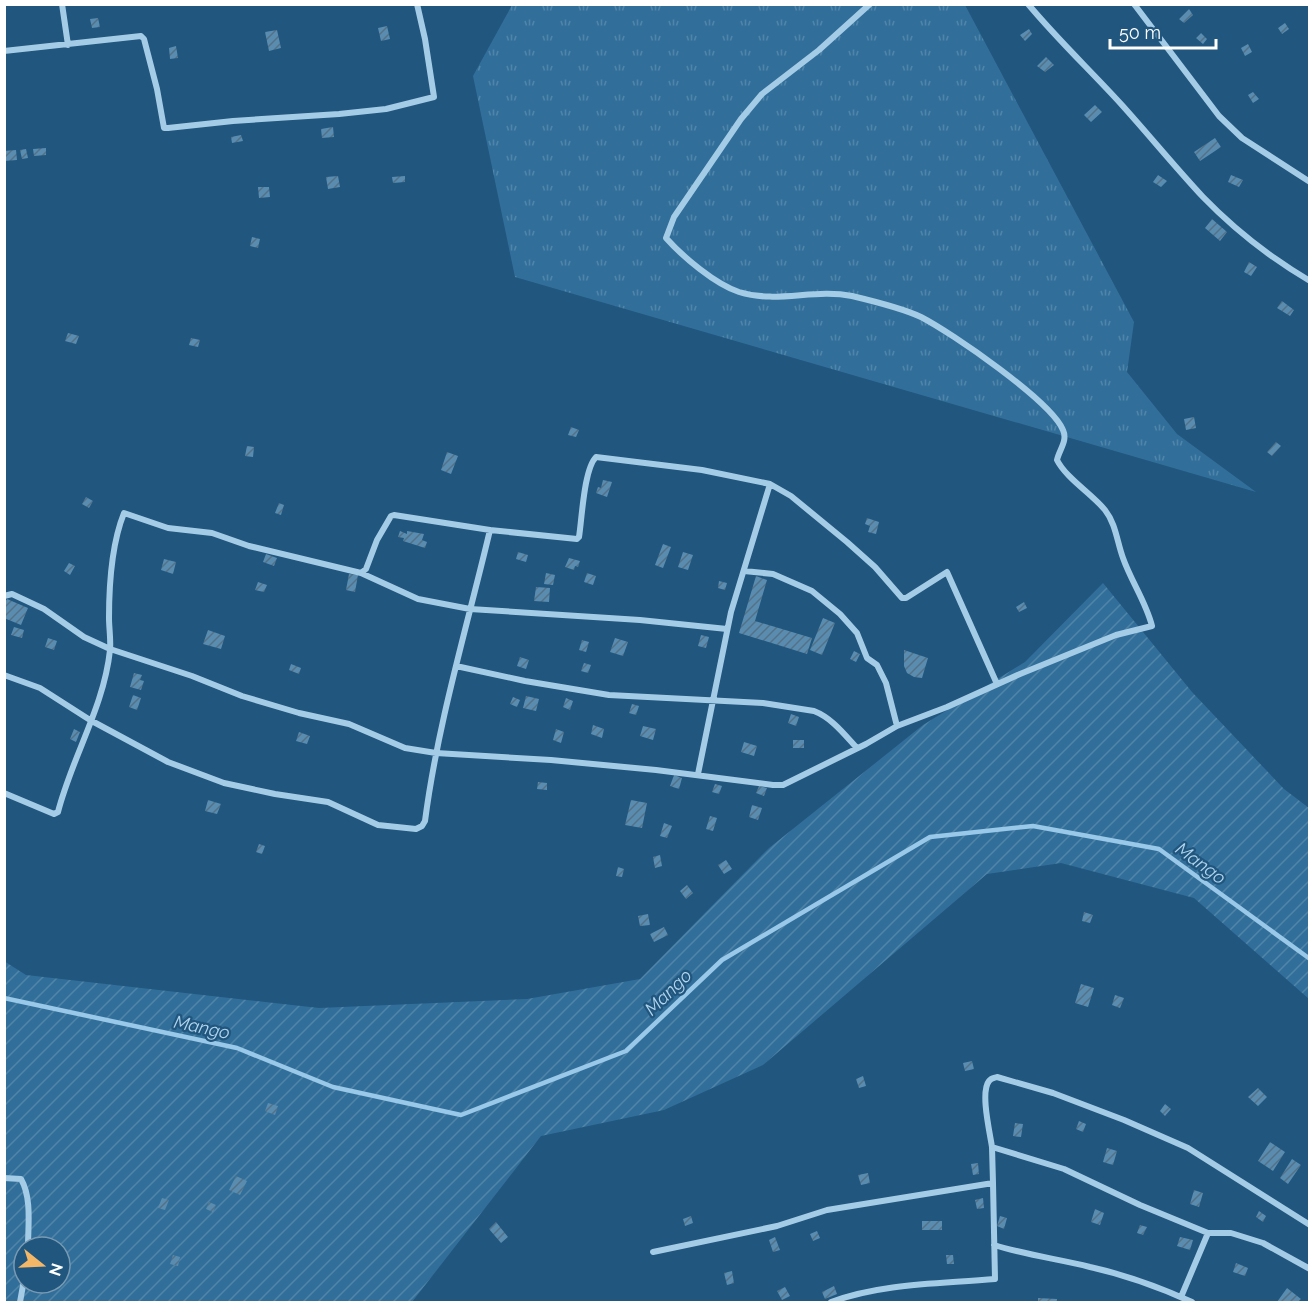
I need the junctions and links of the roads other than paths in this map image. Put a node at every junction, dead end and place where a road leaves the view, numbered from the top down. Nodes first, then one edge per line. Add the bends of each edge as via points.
1 (62, 4) edge
2 (417, 4) edge
3 (870, 4) edge
4 (1028, 4) edge
5 (1134, 4) edge
6 (68, 45) junction
7 (4, 51) edge
8 (1310, 182) edge
9 (1310, 281) edge
10 (770, 484) junction
11 (490, 530) junction
12 (744, 571) junction
13 (361, 573) junction
14 (4, 596) edge
15 (470, 609) junction
16 (727, 629) junction
17 (110, 649) junction
18 (456, 666) junction
19 (4, 675) edge
20 (998, 684) junction
21 (714, 700) junction
22 (90, 720) junction
23 (897, 726) junction
24 (857, 748) junction
25 (436, 753) junction
26 (698, 774) junction
27 (4, 793) edge
28 (992, 1147) junction
29 (4, 1178) edge
30 (993, 1183) junction
31 (1310, 1225) edge
32 (1208, 1233) junction
33 (28, 1235) edge
34 (994, 1245) junction
35 (652, 1252) dead end
36 (1310, 1269) edge
37 (1181, 1297) junction
38 (831, 1302) edge
39 (1192, 1302) edge

1 - 6 street
2 - 6 street via 434,97 386,109 164,128 141,36
3 - 20 street via 819,50 762,93 674,217 666,238 693,264 737,291 784,298 827,292 920,316 1000,370 1059,423 1065,439 1057,460 1107,512 1152,626 1116,635
4 - 9 street via 1203,197 1283,266
5 - 8 street via 1219,116 1242,138
6 - 7 street
10 - 11 street via 702,470 596,457 588,477 577,539
10 - 12 street
10 - 20 street via 791,496 847,542 902,598 944,573 950,574
11 - 13 street via 394,515
11 - 15 street
12 - 16 street
12 - 23 street via 773,574 812,591 840,614 857,633 867,658 882,674
13 - 15 street via 418,599
13 - 17 street via 212,533 168,528 124,513 109,597
14 - 17 street via 12,594 44,609 84,637
15 - 16 street
15 - 18 street
16 - 21 street
17 - 22 street via 98,705
17 - 25 street via 242,696 349,724 405,748
18 - 21 street via 574,690
18 - 25 street
19 - 22 street via 40,688
20 - 23 street
21 - 24 street via 814,711 839,728
21 - 26 street
22 - 25 street via 168,762 224,783 275,795 328,801 378,825 416,829 425,821
22 - 27 street via 56,814
23 - 24 street
24 - 26 street via 783,785
25 - 26 street
28 - 30 street
28 - 31 street via 985,1096 987,1083 997,1077 1063,1097 1188,1148
28 - 32 street via 1064,1170
29 - 33 street via 21,1179 24,1184
30 - 34 street
30 - 35 street via 827,1210 777,1226
32 - 36 street via 1231,1233 1263,1243
32 - 37 street
34 - 37 street via 1101,1270
34 - 38 street via 995,1279 891,1288
37 - 39 street

